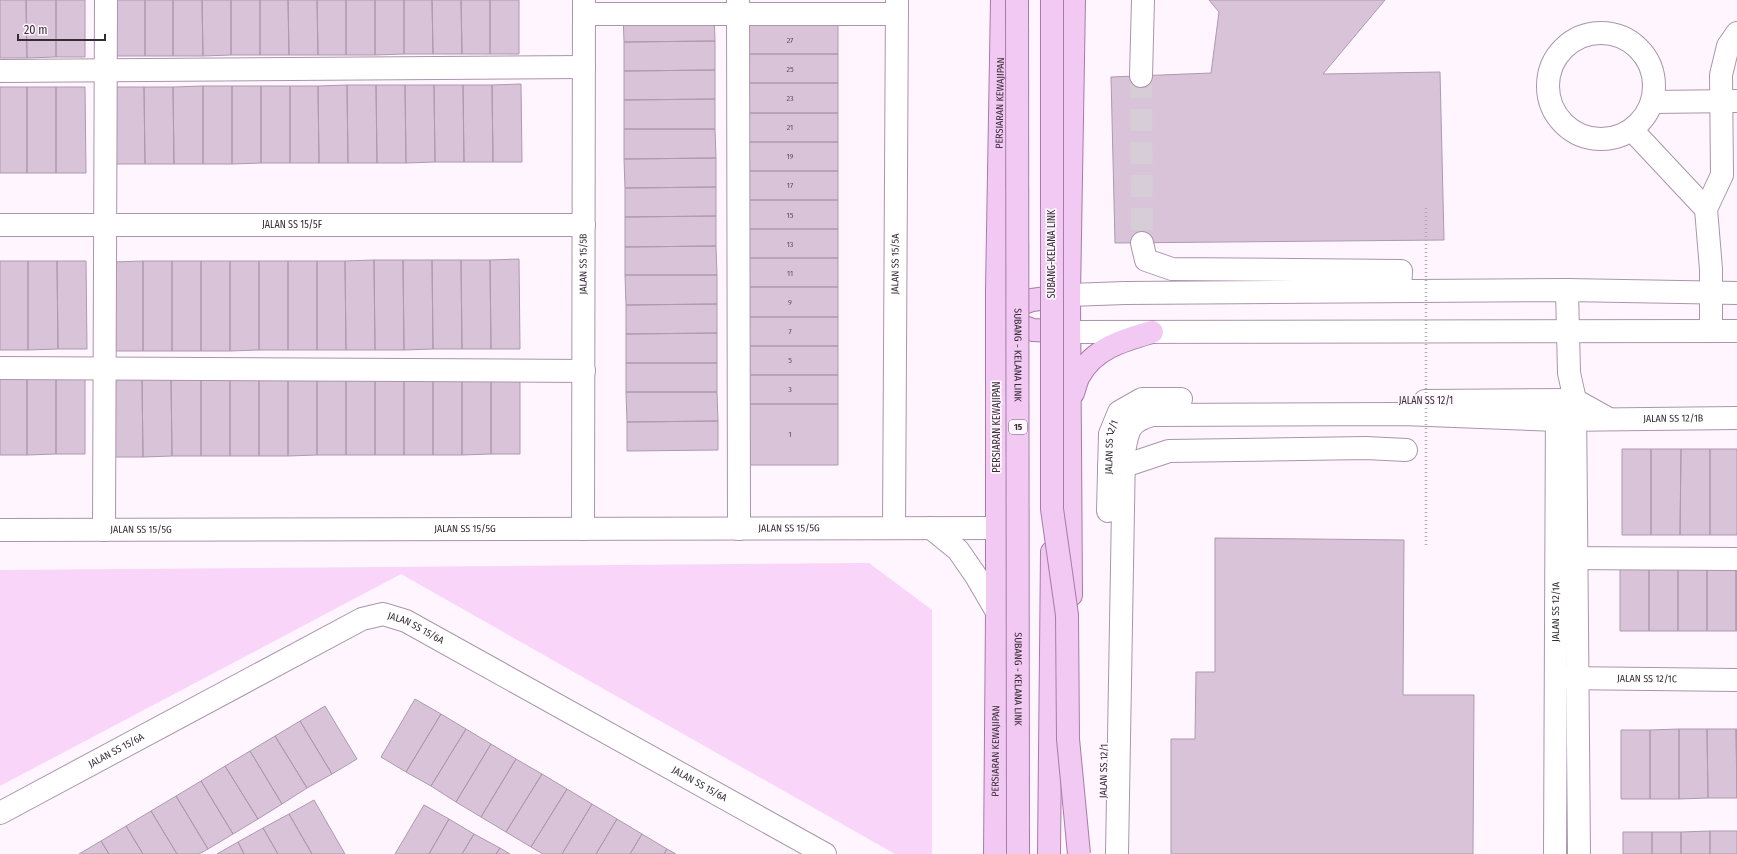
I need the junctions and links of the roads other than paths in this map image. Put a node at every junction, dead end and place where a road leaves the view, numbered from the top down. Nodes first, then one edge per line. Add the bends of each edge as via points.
1 (106, 0) edge
2 (1002, 0) edge
3 (1018, 0) edge
4 (1052, 0) edge
5 (1074, 0) edge
6 (1143, 0) edge
7 (584, 7) edge
8 (738, 7) edge
9 (897, 7) edge
10 (1737, 33) edge
11 (584, 67) junction
12 (106, 69) junction
13 (0, 70) edge
14 (1140, 76) tunnel mouth
15 (1729, 101) edge
16 (1652, 102) junction
17 (1632, 130) junction
18 (1706, 209) junction
19 (105, 224) junction
20 (0, 225) edge
21 (584, 225) junction
22 (1142, 243) tunnel mouth
23 (997, 290) junction
24 (1567, 290) junction
25 (1400, 291) junction
26 (1712, 293) junction
27 (1737, 293) edge
28 (1069, 295) junction
29 (1012, 318) junction
30 (1711, 330) junction
31 (1568, 331) junction
32 (1737, 331) edge
33 (1069, 332) junction
34 (1152, 332) junction
35 (0, 368) edge
36 (105, 368) junction
37 (584, 371) junction
38 (1070, 400) junction
39 (1566, 410) junction
40 (1737, 418) edge
41 (1406, 450) dead end
42 (1116, 466) junction
43 (1052, 509) junction
44 (894, 528) junction
45 (931, 528) junction
46 (997, 528) junction
47 (583, 529) junction
48 (738, 529) junction
49 (0, 530) edge
50 (104, 530) junction
51 (1566, 558) junction
52 (1737, 559) edge
53 (997, 612) junction
54 (1556, 678) junction
55 (1577, 679) junction
56 (1737, 680) edge
57 (996, 693) junction
58 (0, 814) edge
59 (825, 854) edge
60 (995, 854) edge
61 (1018, 854) edge
62 (1049, 854) edge
63 (1072, 854) edge
64 (1079, 854) edge
65 (1103, 854) edge
66 (1117, 854) edge
67 (1555, 854) edge
68 (1579, 854) edge

1 - 12 street
2 - 23 main road, PERSIARAN KEWAJIPAN
3 - 61 main road, SUBANG - KELANA LINK / 15, bridge
4 - 43 main road, SUBANG-KELANA LINK, bridge
5 - 28 main road
6 - 14 street
7 - 8 street
7 - 11 street, JALAN SS 15/5B
8 - 9 street
8 - 48 street
9 - 44 street, JALAN SS 15/5A
10 - 15 street via 1728,46 1721,75
11 - 12 street
11 - 21 street, JALAN SS 15/5B
12 - 13 street
12 - 19 street
15 - 16 street
15 - 18 street via 1722,175
16 - 17 street via 1644,118
16 - 17 street via 1655,84 1651,67 1642,51 1628,40 1611,33 1593,33 1576,39 1562,50 1552,65 1548,81 1549,98 1559,119 1582,136 1599,139 1616,137
17 - 18 street
18 - 26 street
19 - 20 street, JALAN SS 15/5F
19 - 21 street, JALAN SS 15/5F
19 - 36 street
21 - 37 street, JALAN SS 15/5B
22 - 25 street via 1146,260 1172,269 1401,271
23 - 29 main road via 1001,303
23 - 46 main road, PERSIARAN KEWAJIPAN
24 - 25 street
24 - 26 street
24 - 31 street, JALAN SS 12/1A
25 - 28 street
26 - 27 street
26 - 30 street
28 - 29 main road via 1032,300 1014,306
28 - 33 main road
29 - 33 main road via 1016,324 1033,330
29 - 57 main road via 1009,331 1009,632
30 - 31 street
30 - 32 street
31 - 34 street
31 - 39 street, JALAN SS 12/1A via 1569,373
33 - 34 street
33 - 38 main road
34 - 38 main road via 1117,342 1094,356 1079,376
35 - 36 street
36 - 37 street
36 - 50 street
37 - 47 street, JALAN SS 15/5B
38 - 63 main road
39 - 40 street, JALAN SS 12/1B via 1609,419
39 - 42 street, JALAN SS 12/1 via 1142,399 1119,412 1110,434
39 - 51 street, JALAN SS 12/1A
41 - 42 street via 1366,448 1169,451
42 - 65 street, JALAN SS 12/1
42 - 66 street, JALAN SS 12/1
43 - 62 main road, bridge
43 - 64 main road, bridge via 1067,615 1068,739
44 - 45 street, JALAN SS 15/5G
44 - 48 street, JALAN SS 15/5G
45 - 46 street, JALAN SS 15/5G
45 - 53 street via 958,550
46 - 53 main road, PERSIARAN KEWAJIPAN
47 - 48 street, JALAN SS 15/5G
47 - 50 street, JALAN SS 15/5G
49 - 50 street, JALAN SS 15/5G
51 - 52 street
51 - 54 street, JALAN SS 12/1A
51 - 55 street, JALAN SS 12/1A
53 - 57 main road, PERSIARAN KEWAJIPAN
54 - 55 street, JALAN SS 12/1C
54 - 67 street, JALAN SS 12/1A
55 - 56 street, JALAN SS 12/1C
55 - 68 street, JALAN SS 12/1A
57 - 60 main road, PERSIARAN KEWAJIPAN
58 - 59 street, JALAN SS 15/6A via 362,619 383,614 406,621

